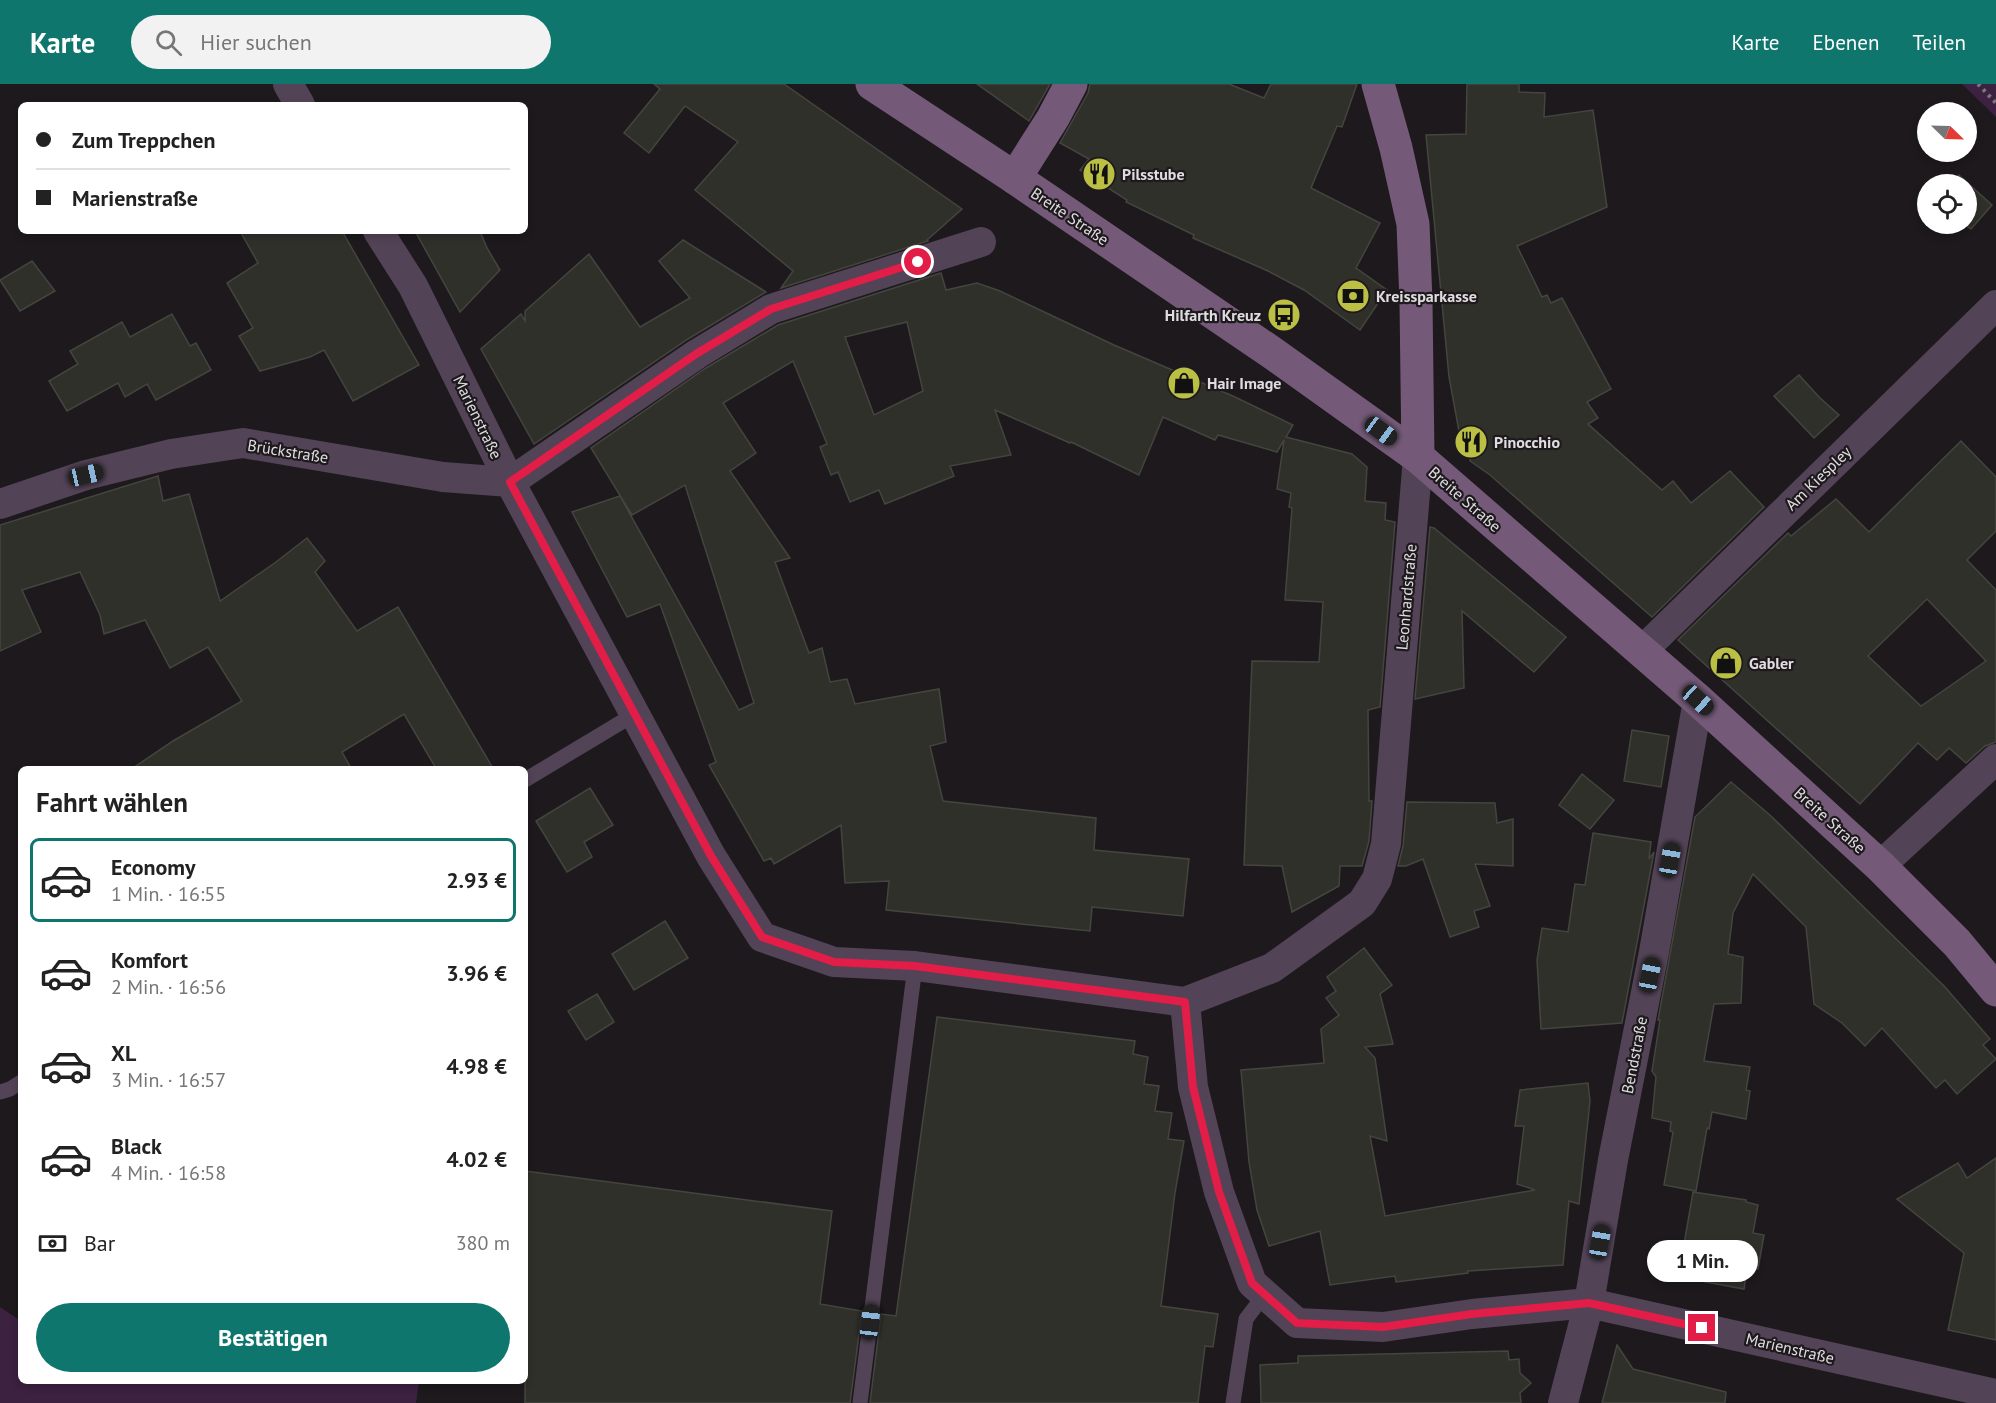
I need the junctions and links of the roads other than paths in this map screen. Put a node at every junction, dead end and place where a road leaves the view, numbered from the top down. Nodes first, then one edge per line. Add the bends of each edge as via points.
1 (288, 84) edge
2 (872, 84) edge
3 (1071, 84) edge
4 (1378, 84) edge
5 (298, 102) edge
6 (1015, 178) junction
7 (380, 234) edge
8 (981, 242) dead end
9 (1996, 305) edge
10 (1418, 457) junction
11 (510, 482) junction
12 (0, 504) edge
13 (1641, 652) junction
14 (1698, 700) junction
15 (635, 714) junction
16 (1996, 759) edge
17 (528, 778) edge
18 (1880, 866) junction
19 (915, 966) junction
20 (1996, 990) edge
21 (1185, 1002) junction
22 (18, 1084) edge
23 (0, 1092) edge
24 (1264, 1294) junction
25 (1589, 1303) junction
26 (1996, 1394) edge
27 (860, 1403) edge
28 (1233, 1403) edge
29 (1563, 1403) edge

1 - 5 street
2 - 6 main road, Breite Straße
3 - 6 main road
4 - 10 main road, Leonhardstraße via 1413,224
6 - 10 main road, Breite Straße
7 - 11 street, Marienstraße via 413,286
8 - 11 street via 771,309 696,354
9 - 13 street, Am Kiespley
10 - 13 main road, Breite Straße
10 - 21 street, Leonhardstraße via 1386,844 1377,879 1362,903 1272,968
11 - 12 street, Brückstraße via 443,477 243,443 171,454 86,475
11 - 15 street, Marienstraße
13 - 14 main road, Breite Straße
14 - 18 main road, Breite Straße
14 - 25 street, Bendstraße
15 - 17 lane
15 - 19 street, Marienstraße via 711,856 762,937 834,962
16 - 18 street
18 - 20 main road, Breite Straße via 1957,943
19 - 21 street, Marienstraße
19 - 27 lane
21 - 24 street, Marienstraße via 1193,1087 1219,1192 1252,1283
22 - 23 lane
24 - 25 street, Marienstraße via 1297,1323 1383,1327
24 - 28 lane via 1246,1319
25 - 26 street, Marienstraße
25 - 29 street, Bendstraße

